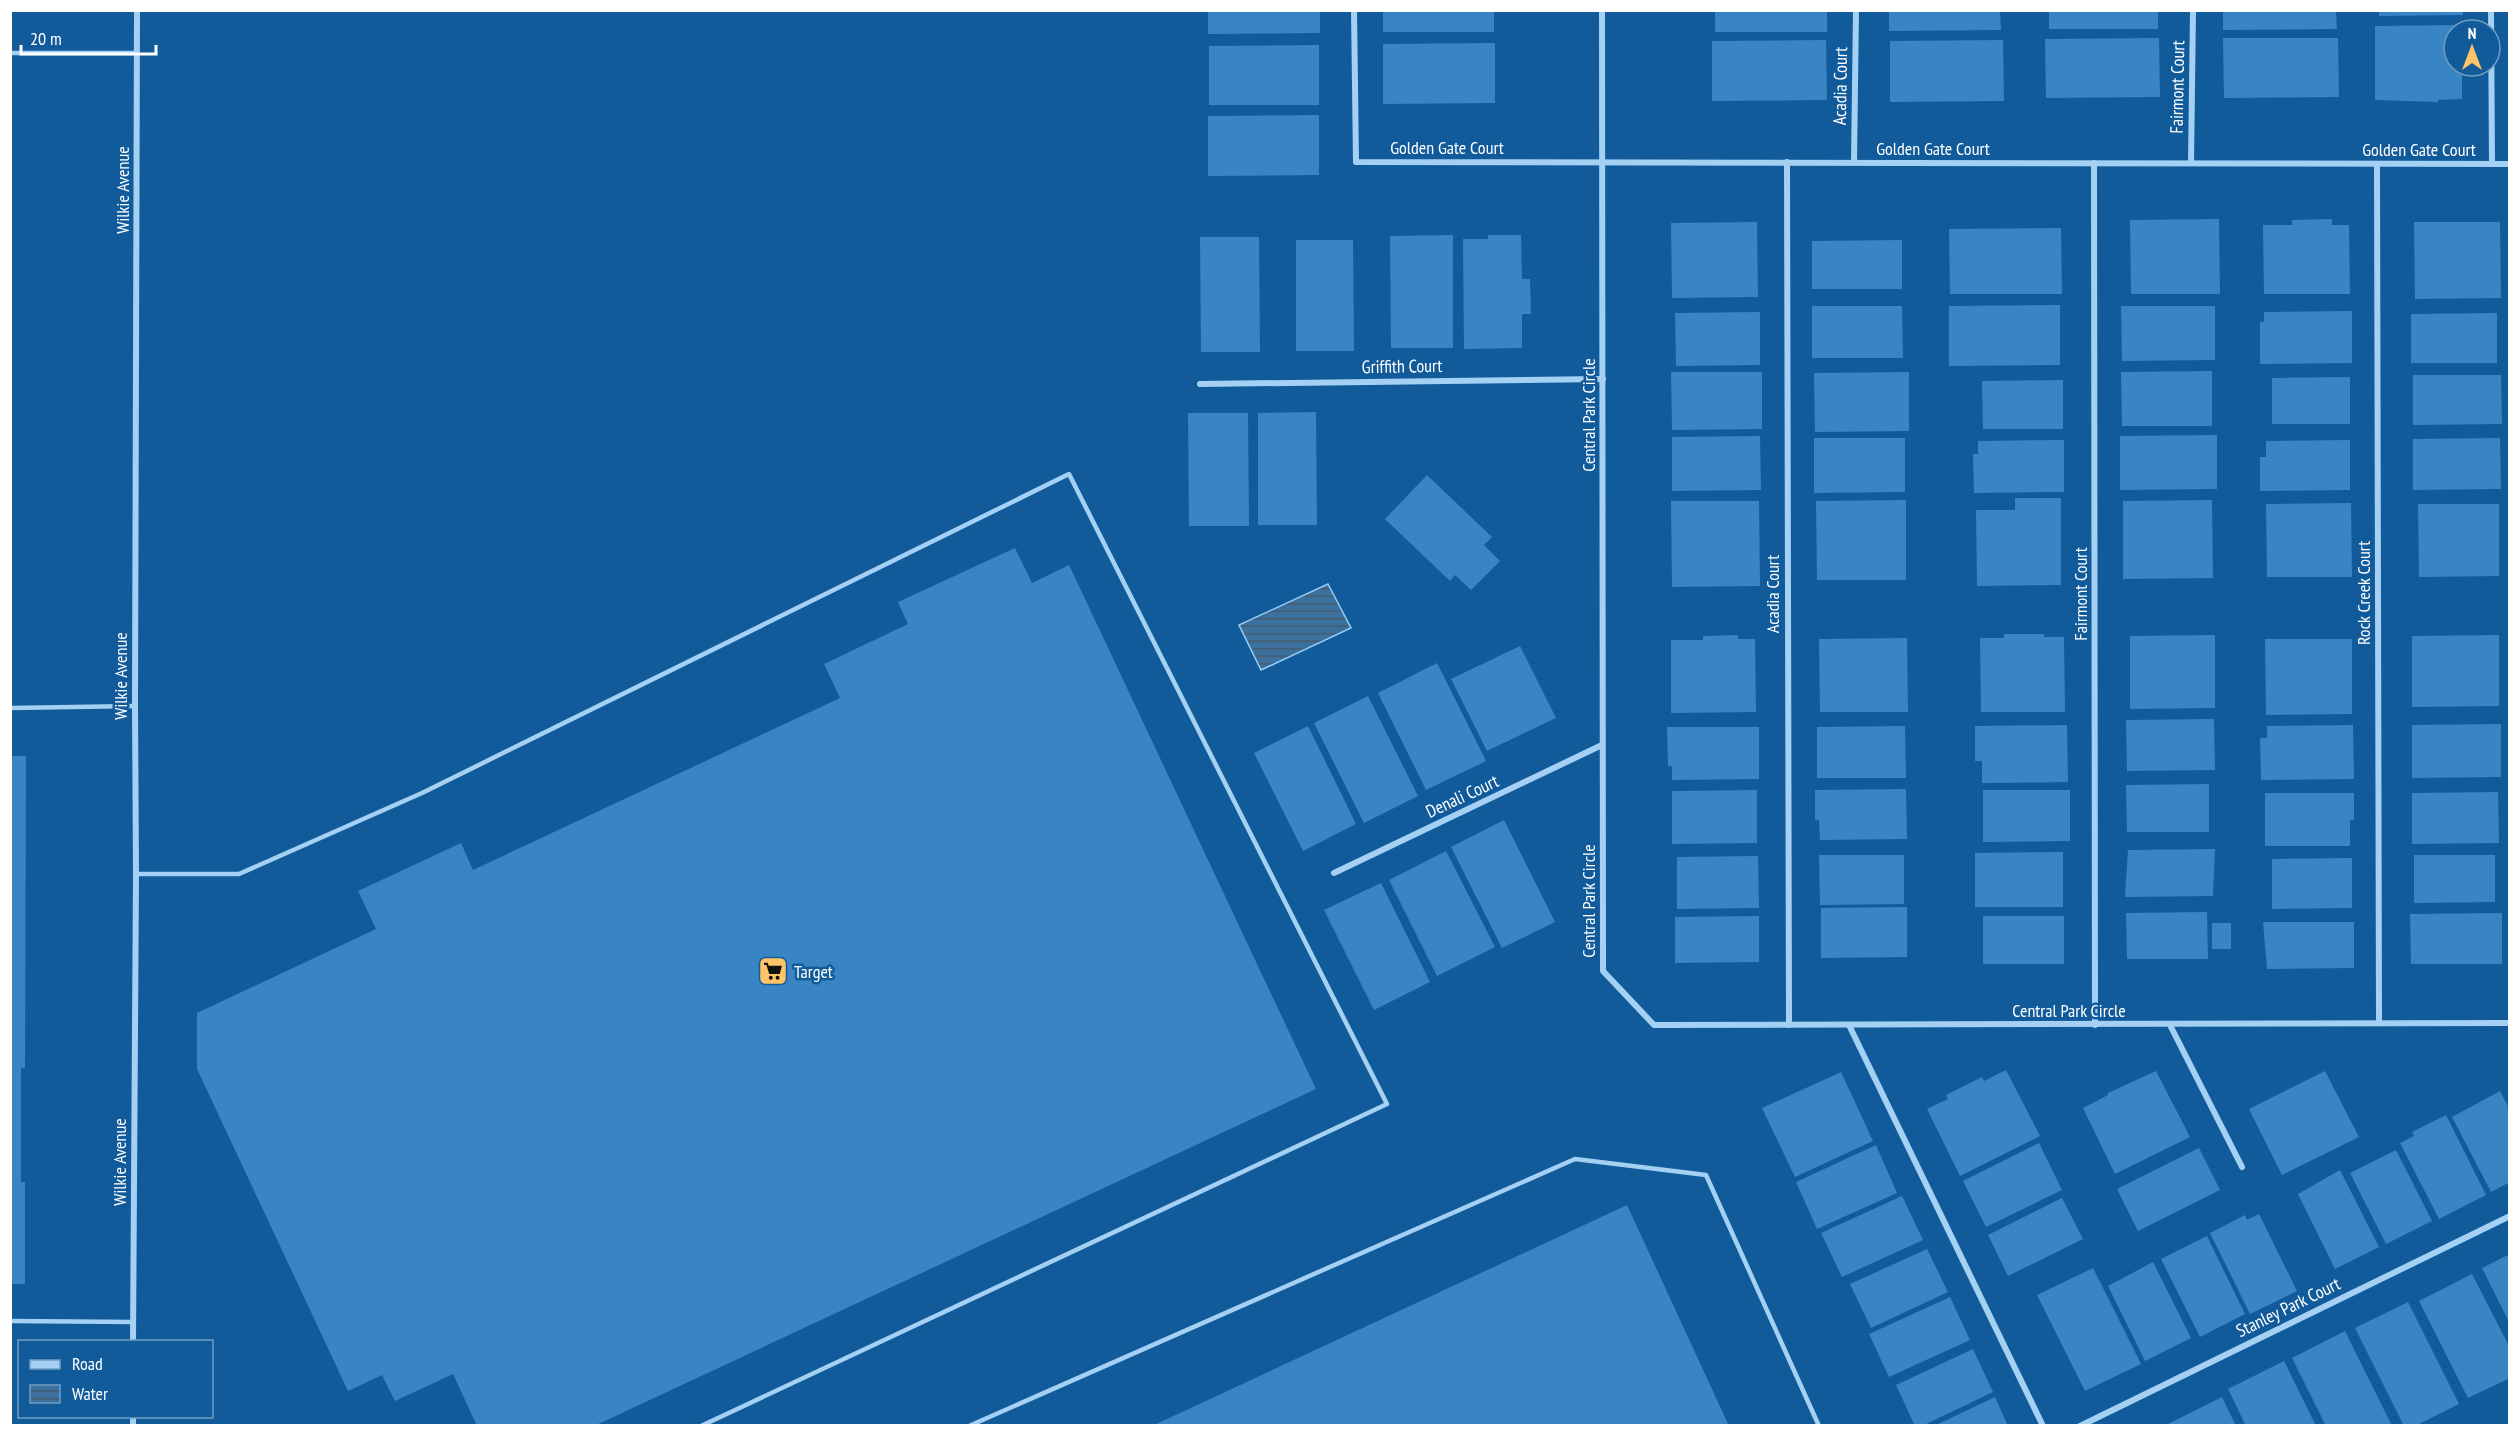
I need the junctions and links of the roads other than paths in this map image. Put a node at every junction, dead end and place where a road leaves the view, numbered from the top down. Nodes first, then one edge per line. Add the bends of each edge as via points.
1 (137, 10) edge
2 (1354, 10) edge
3 (1602, 10) edge
4 (1856, 10) edge
5 (2193, 10) edge
6 (2491, 10) edge
7 (10, 53) edge
8 (137, 53) junction
9 (1602, 162) junction
10 (1787, 162) junction
11 (1854, 162) junction
12 (2094, 163) junction
13 (2192, 163) junction
14 (2377, 164) junction
15 (2492, 164) junction
16 (2510, 164) edge
17 (1604, 379) junction
18 (1200, 384) dead end
19 (135, 706) junction
20 (10, 708) edge
21 (1602, 745) junction
22 (1334, 873) dead end
23 (136, 874) junction
24 (2379, 1023) junction
25 (2510, 1023) edge
26 (1849, 1024) junction
27 (2095, 1024) junction
28 (2170, 1024) junction
29 (1789, 1025) junction
30 (2242, 1167) dead end
31 (2510, 1216) edge
32 (10, 1321) edge
33 (133, 1322) junction
34 (133, 1340) edge
35 (701, 1425) edge
36 (969, 1425) edge
37 (1819, 1425) edge
38 (2043, 1425) edge
39 (2080, 1425) edge

1 - 8 street, Wilkie Avenue
2 - 9 street, Golden Gate Court via 1356,162
3 - 9 street, Central Park Circle
4 - 11 street, Acadia Court
5 - 13 street, Fairmont Court
6 - 15 street
7 - 8 lane
8 - 19 street, Wilkie Avenue
9 - 10 street, Golden Gate Court
9 - 17 street, Central Park Circle
10 - 11 street, Golden Gate Court
10 - 29 street, Acadia Court
11 - 12 street, Golden Gate Court
12 - 13 street, Golden Gate Court
12 - 27 street, Fairmont Court
13 - 14 street, Golden Gate Court
14 - 15 street, Golden Gate Court
14 - 24 street, Rock Creek Court
15 - 16 street, Golden Gate Court
17 - 18 street, Griffith Court
17 - 21 street, Central Park Circle
19 - 20 lane
19 - 23 street, Wilkie Avenue
21 - 22 street, Denali Court
21 - 29 street, Central Park Circle via 1604,971 1654,1024
23 - 33 street, Wilkie Avenue
23 - 35 lane via 239,874 422,793 1069,474 1387,1104
24 - 25 street, Central Park Circle
24 - 28 street, Central Park Circle
26 - 27 street, Central Park Circle
26 - 29 street, Central Park Circle
26 - 38 street
27 - 28 street, Central Park Circle
28 - 30 street
31 - 39 street, Stanley Park Court
32 - 33 lane
33 - 34 street, Wilkie Avenue
36 - 37 lane via 1575,1159 1706,1175

